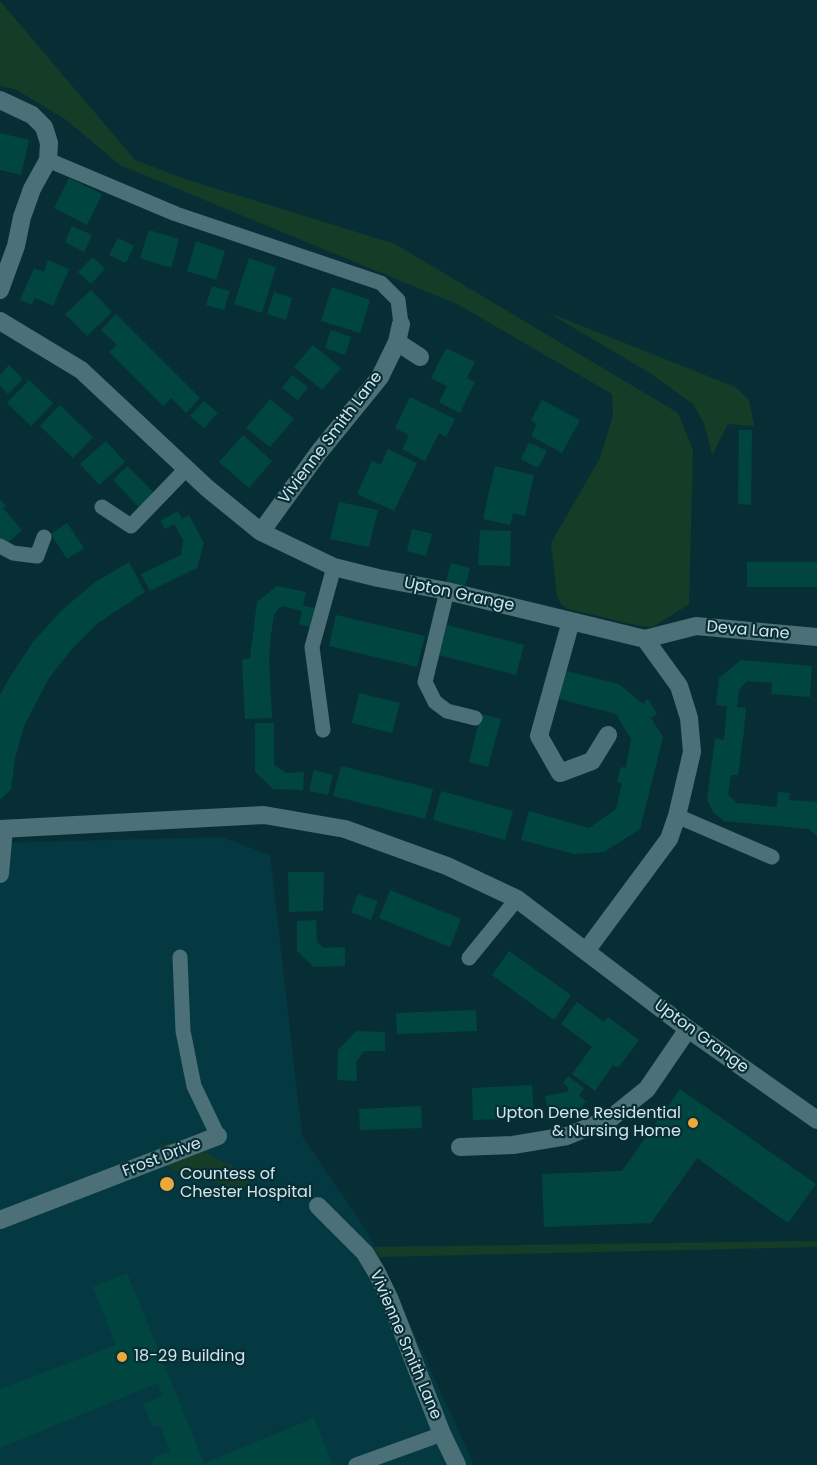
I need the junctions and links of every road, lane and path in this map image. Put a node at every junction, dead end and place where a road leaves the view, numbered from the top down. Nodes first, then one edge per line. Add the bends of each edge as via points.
1 (0, 100) edge
2 (48, 160) junction
3 (0, 290) edge
4 (0, 321) edge
5 (401, 324) joint
6 (398, 342) junction
7 (420, 357) dead end
8 (186, 468) junction
9 (102, 507) dead end
10 (261, 532) junction
11 (44, 537) dead end
12 (0, 546) edge
13 (334, 567) junction
14 (447, 591) junction
15 (571, 621) junction
16 (817, 637) edge
17 (645, 639) junction
18 (475, 718) dead end
19 (323, 730) dead end
20 (608, 735) dead end
21 (677, 816) junction
22 (2, 829) edge
23 (772, 857) dead end
24 (0, 874) edge
25 (517, 899) junction
26 (586, 951) junction
27 (180, 957) dead end
28 (469, 958) dead end
29 (688, 1029) junction
30 (817, 1120) edge
31 (218, 1136) joint
32 (460, 1147) dead end
33 (318, 1206) dead end
34 (0, 1220) edge
35 (442, 1434) junction
36 (356, 1465) edge
37 (457, 1465) edge

1 - 2 street via 32,115 44,127 49,142
2 - 3 street via 32,189
2 - 5 lane via 176,214 381,284 398,300
4 - 8 street, Upton Grange via 81,370
5 - 6 street, Vivienne Smith Lane
6 - 7 street
6 - 10 street, Vivienne Smith Lane via 380,377
8 - 9 lane via 131,526
8 - 10 street, Upton Grange
10 - 13 street, Upton Grange
11 - 12 lane via 37,556 14,553
13 - 14 street, Upton Grange
13 - 19 lane via 312,647
14 - 15 street, Upton Grange
14 - 18 lane via 425,682 435,702 447,711
15 - 17 street, Upton Grange
15 - 20 street via 539,736 560,773 592,761
16 - 17 street, Deva Lane via 696,627
17 - 21 street via 679,686 689,718 692,752
21 - 23 lane
21 - 26 street via 669,839
22 - 24 street
22 - 25 street, Upton Grange via 264,815 345,829 447,866
25 - 26 street, Upton Grange
25 - 28 lane
26 - 29 street, Upton Grange
27 - 31 lane, Frost Drive via 183,1031 194,1086
29 - 30 street, Upton Grange
29 - 32 street via 647,1089 611,1118 567,1136 513,1145
31 - 34 street, Frost Drive
33 - 35 street, Vivienne Smith Lane via 364,1253 377,1273
35 - 36 lane
35 - 37 street, Vivienne Smith Lane

